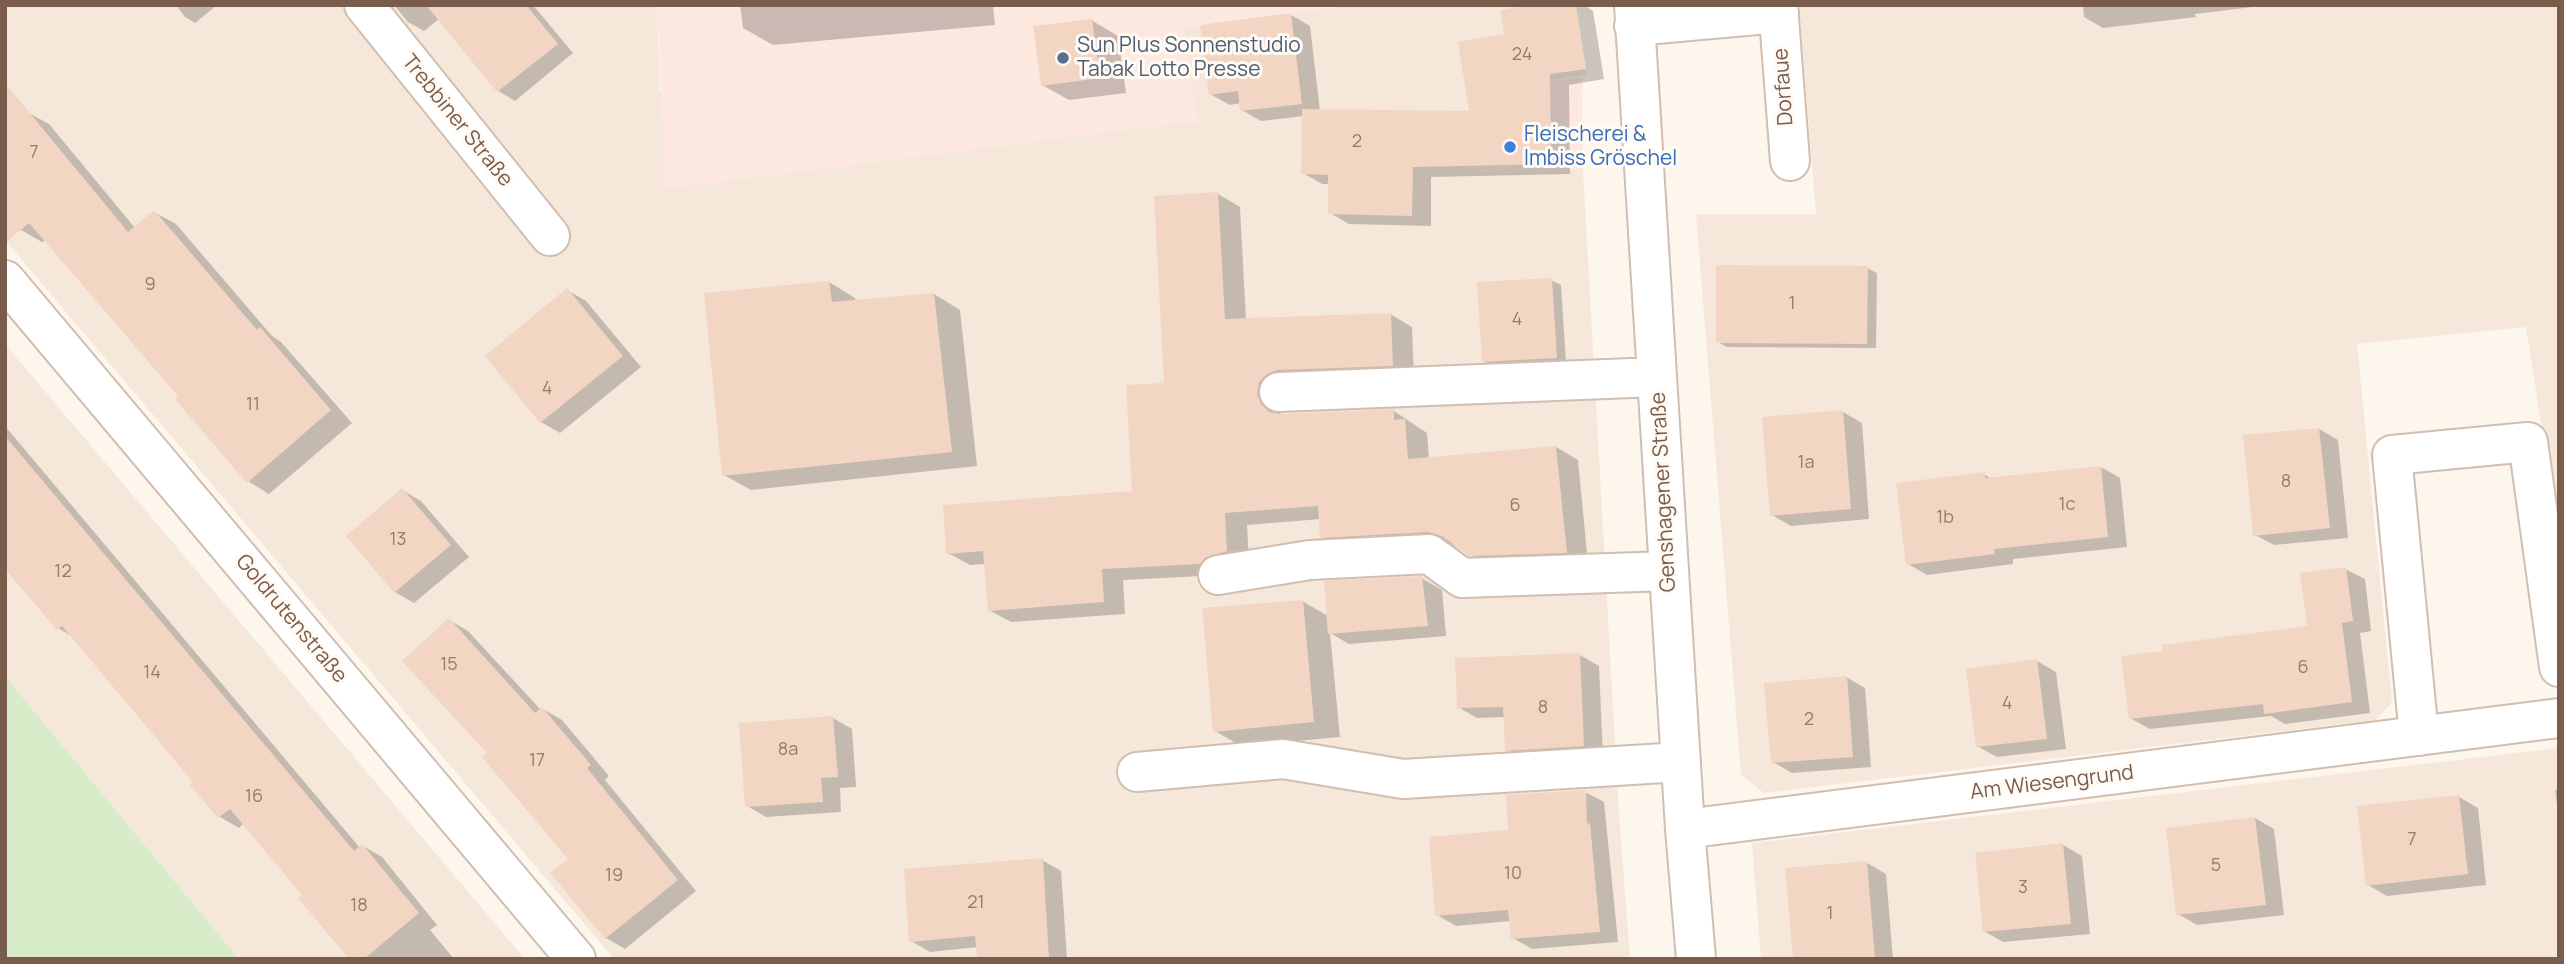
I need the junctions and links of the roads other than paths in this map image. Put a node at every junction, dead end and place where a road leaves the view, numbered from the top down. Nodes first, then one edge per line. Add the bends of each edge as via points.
1 (364, 5) edge
2 (1779, 9) edge
3 (1634, 15) edge
4 (1790, 161) dead end
5 (550, 236) dead end
6 (5, 280) edge
7 (1657, 377) junction
8 (1279, 392) dead end
9 (1669, 571) junction
10 (1218, 575) dead end
11 (2559, 667) edge
12 (2559, 718) edge
13 (2419, 736) junction
14 (1681, 762) junction
15 (1137, 772) dead end
16 (1685, 830) junction
17 (576, 959) edge
18 (1696, 959) edge

1 - 5 street, Trebbiner Straße
2 - 3 street, Dorfaue
2 - 4 street, Dorfaue
3 - 7 street, Genshagener Straße
6 - 17 street, Goldrutenstraße
7 - 8 street
7 - 9 street, Genshagener Straße
9 - 10 street via 1462,578 1429,554 1310,560
9 - 14 street, Genshagener Straße
11 - 13 street via 2528,442 2392,455
12 - 13 street, Am Wiesengrund
13 - 16 street, Am Wiesengrund
14 - 15 street via 1403,779 1283,759
14 - 16 street, Genshagener Straße
16 - 18 street, Genshagener Straße

